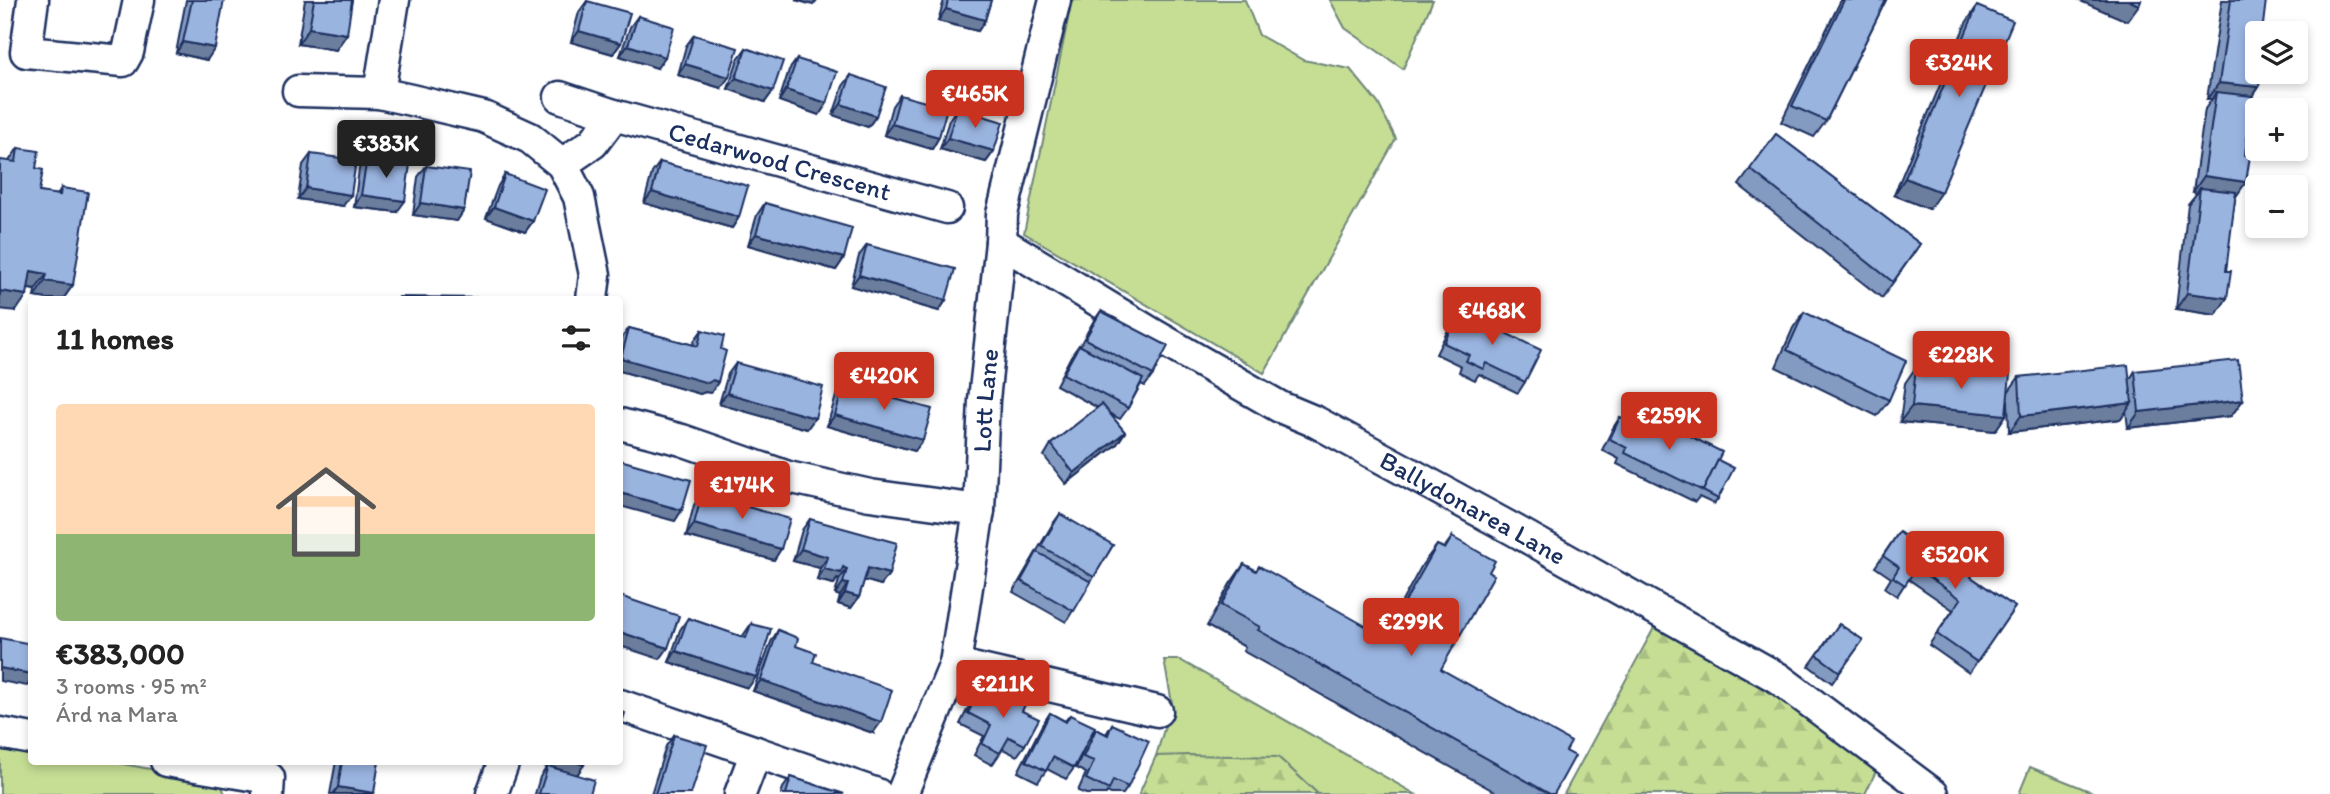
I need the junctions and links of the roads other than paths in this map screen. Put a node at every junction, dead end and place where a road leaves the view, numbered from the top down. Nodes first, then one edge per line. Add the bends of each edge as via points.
1 (33, 0) edge
2 (139, 0) edge
3 (394, 0) edge
4 (1055, 0) edge
5 (13, 49) edge
6 (298, 91) dead end
7 (379, 93) junction
8 (559, 97) dead end
9 (614, 115) junction
10 (562, 164) junction
11 (947, 208) dead end
12 (1001, 242) junction
13 (592, 296) edge
14 (623, 425) edge
15 (979, 510) junction
16 (955, 664) junction
17 (623, 706) edge
18 (1157, 711) dead end
19 (0, 733) edge
20 (28, 738) edge
21 (756, 752) junction
22 (190, 765) edge
23 (503, 765) edge
24 (268, 794) edge
25 (492, 794) edge
26 (740, 794) edge
27 (877, 794) edge
28 (902, 794) edge
29 (1933, 794) edge

1 - 5 street
2 - 5 street via 122,61
3 - 7 street
4 - 12 street, Lott Lane via 1002,214
6 - 7 street
7 - 10 street via 484,117 530,138
8 - 9 street, Cedarwood Crescent
9 - 10 street via 593,143
9 - 11 street, Cedarwood Crescent
10 - 13 street via 579,197 588,233 595,275
12 - 15 street, Lott Lane via 984,400
12 - 29 street, Ballydonarea Lane via 1280,407 1316,422 1778,678
14 - 15 street via 788,477 870,495
15 - 16 street, Lott Lane
16 - 18 street
16 - 28 street, Lott Lane
17 - 21 street
19 - 20 street
21 - 26 street
21 - 27 street
22 - 24 street via 269,778
23 - 25 street

